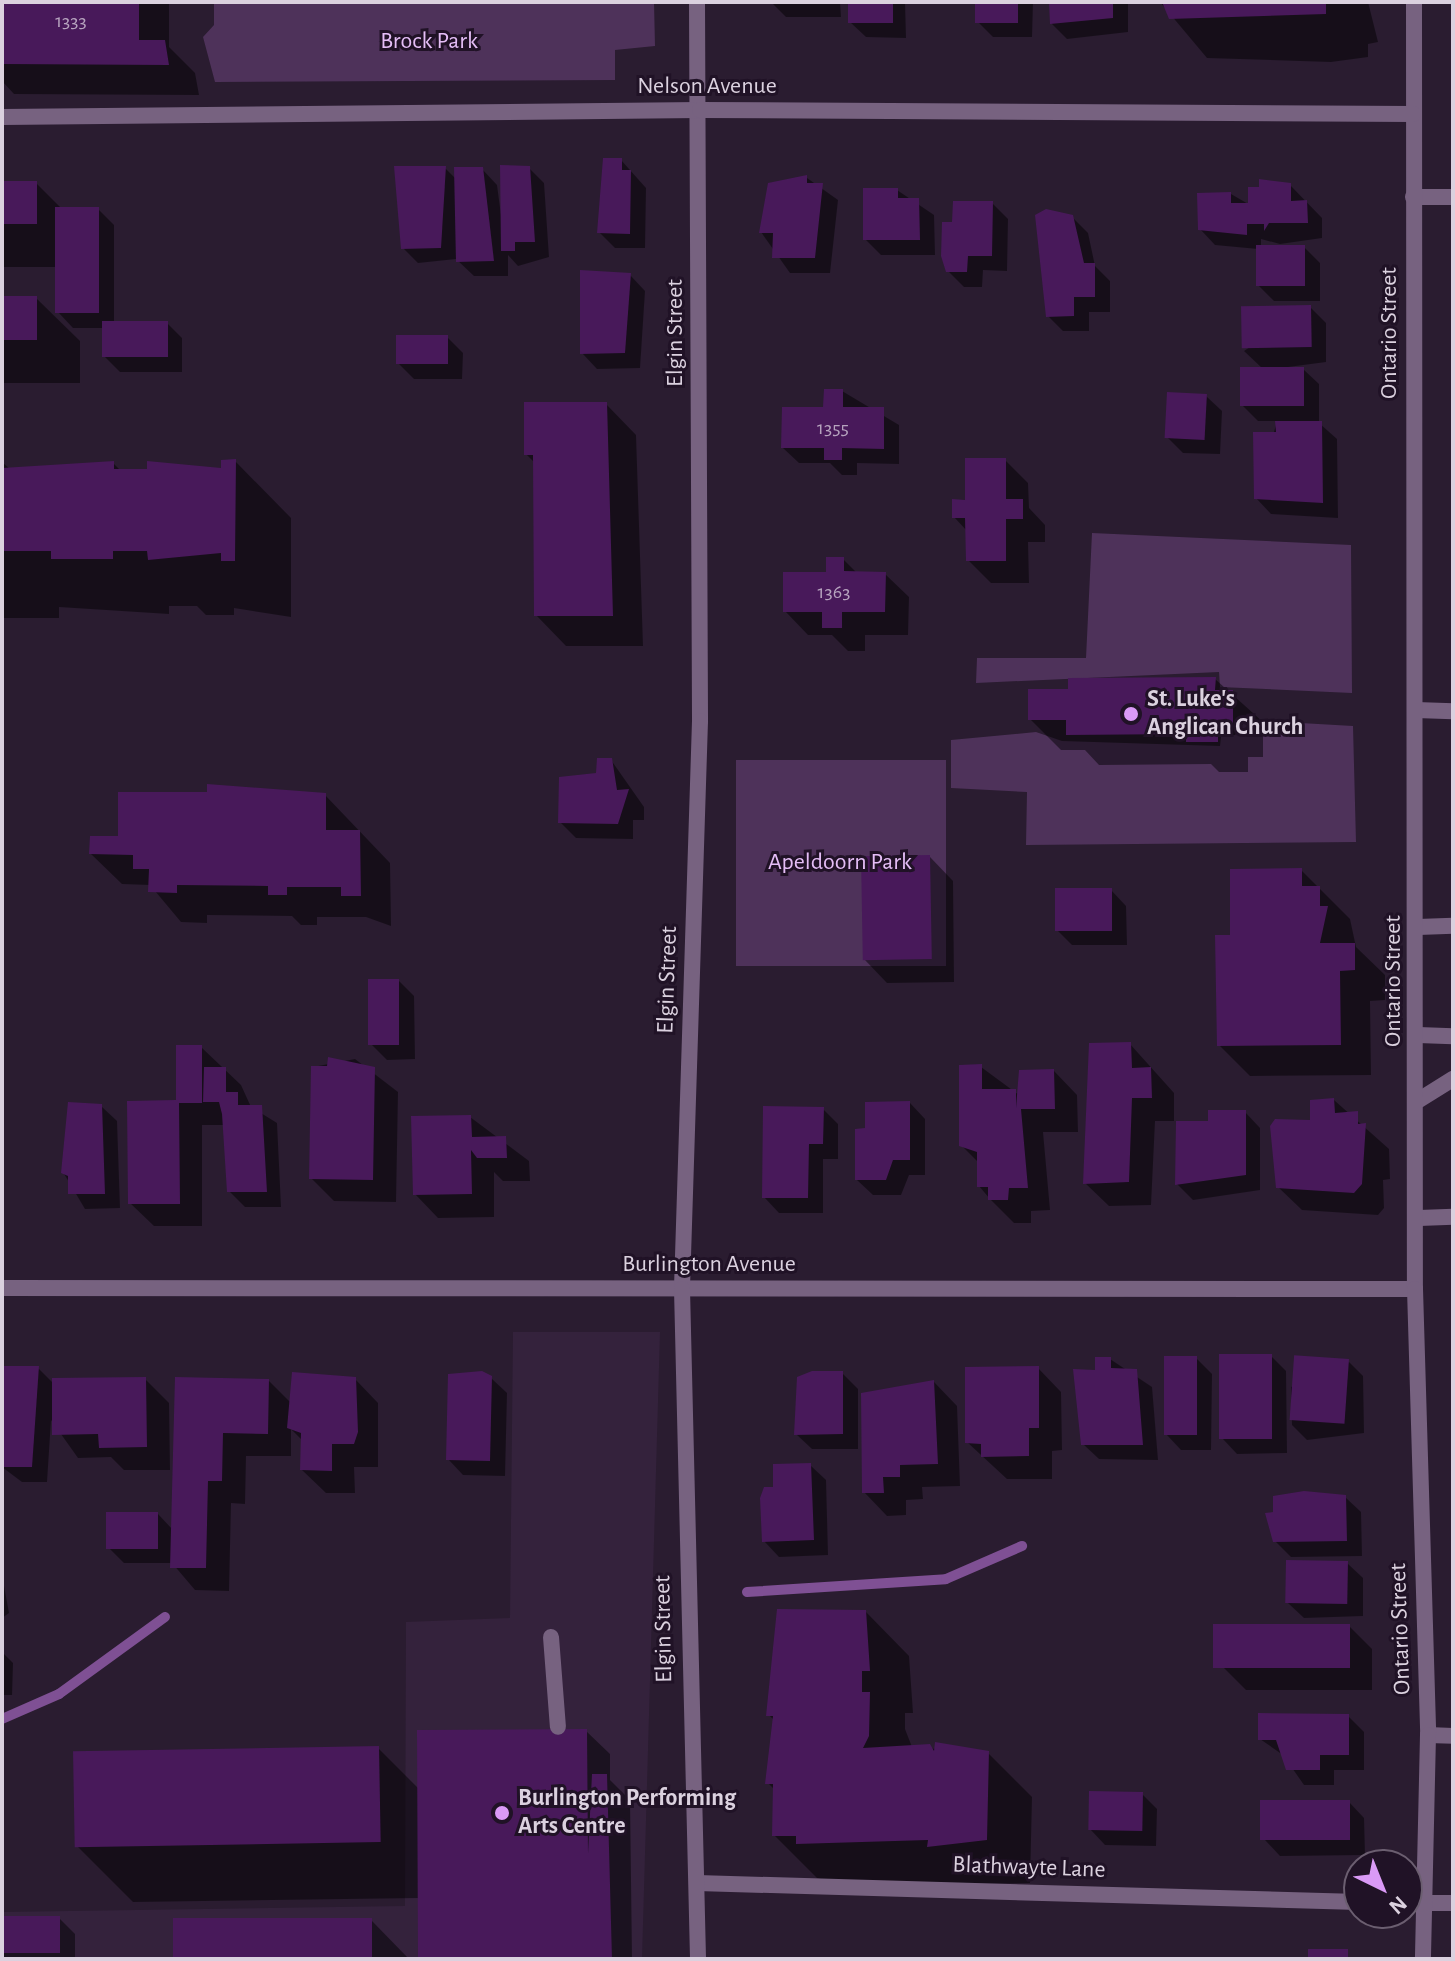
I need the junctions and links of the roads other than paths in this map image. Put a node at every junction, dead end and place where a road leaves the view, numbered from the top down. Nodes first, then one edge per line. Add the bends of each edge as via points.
1 (697, 2) edge
2 (1414, 2) edge
3 (700, 110) junction
4 (1413, 114) junction
5 (2, 117) edge
6 (1413, 197) junction
7 (1453, 197) edge
8 (1416, 710) junction
9 (1453, 711) edge
10 (1453, 926) edge
11 (1418, 927) junction
12 (1418, 1035) junction
13 (1453, 1036) edge
14 (1453, 1079) edge
15 (1419, 1100) junction
16 (1453, 1217) edge
17 (1419, 1218) junction
18 (2, 1288) edge
19 (682, 1289) junction
20 (1415, 1289) junction
21 (551, 1637) dead end
22 (558, 1727) dead end
23 (1428, 1735) junction
24 (1453, 1736) edge
25 (1418, 1849) edge
26 (697, 1883) junction
27 (1343, 1902) edge
28 (1423, 1903) edge
29 (1453, 1903) edge
30 (1418, 1929) edge
31 (698, 1959) edge
32 (1423, 1959) edge

1 - 3 street, Elgin Street
2 - 4 street, Ontario Street
3 - 4 street, Nelson Avenue
3 - 5 street, Nelson Avenue
3 - 19 street, Elgin Street via 700,721
4 - 6 street, Ontario Street
6 - 7 street
6 - 8 street, Ontario Street
8 - 9 street
8 - 11 street, Ontario Street
10 - 11 street
11 - 12 street, Ontario Street
12 - 13 street
12 - 15 street, Ontario Street
14 - 15 street
15 - 17 street, Ontario Street
16 - 17 street
17 - 20 street, Ontario Street
18 - 19 street, Burlington Avenue
19 - 20 street, Burlington Avenue
19 - 26 street, Elgin Street
20 - 23 street, Ontario Street
21 - 22 street
23 - 24 street
23 - 25 street, Ontario Street
26 - 27 street, Blathwayte Lane
26 - 31 street, Elgin Street
28 - 29 street
30 - 32 street, Ontario Street

